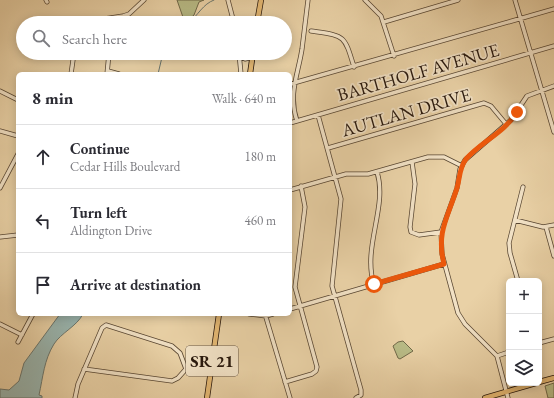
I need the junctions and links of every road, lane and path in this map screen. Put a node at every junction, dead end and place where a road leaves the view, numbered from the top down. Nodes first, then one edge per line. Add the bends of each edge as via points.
1 (144, 0) edge
2 (228, 0) edge
3 (261, 0) edge
4 (308, 0) edge
5 (366, 0) edge
6 (458, 0) edge
7 (516, 0) edge
8 (554, 9) edge
9 (122, 16) edge
10 (232, 16) edge
11 (259, 16) edge
12 (521, 18) junction
13 (384, 22) junction
14 (311, 31) dead end
15 (554, 46) edge
16 (531, 53) junction
17 (394, 56) junction
18 (73, 60) edge
19 (109, 60) edge
20 (240, 60) edge
21 (252, 60) edge
22 (354, 67) junction
23 (71, 72) edge
24 (108, 72) edge
25 (241, 72) edge
26 (250, 72) edge
27 (295, 84) junction
28 (554, 86) edge
29 (542, 90) junction
30 (0, 91) edge
31 (16, 99) edge
32 (318, 115) junction
33 (297, 121) junction
34 (292, 123) edge
35 (506, 124) junction
36 (0, 132) edge
37 (554, 132) edge
38 (16, 136) edge
39 (328, 148) junction
40 (16, 158) edge
41 (412, 162) junction
42 (462, 166) junction
43 (377, 172) junction
44 (336, 176) junction
45 (302, 186) junction
46 (523, 187) dead end
47 (0, 188) edge
48 (292, 189) edge
49 (515, 220) junction
50 (554, 225) edge
51 (546, 227) junction
52 (441, 232) junction
53 (16, 235) edge
54 (0, 237) edge
55 (554, 256) edge
56 (444, 264) junction
57 (517, 278) edge
58 (374, 284) junction
59 (334, 296) junction
60 (300, 306) junction
61 (292, 308) edge
62 (32, 316) edge
63 (219, 316) edge
64 (265, 316) edge
65 (0, 324) edge
66 (22, 335) junction
67 (554, 339) edge
68 (18, 342) dead end
69 (542, 342) edge
70 (506, 353) edge
71 (497, 356) junction
72 (186, 368) junction
73 (84, 369) junction
74 (211, 372) junction
75 (554, 378) edge
76 (542, 381) edge
77 (285, 382) junction
78 (526, 386) edge
79 (506, 392) junction
80 (75, 398) edge
81 (207, 398) edge
82 (290, 398) edge
83 (356, 398) edge
84 (486, 398) edge
85 (508, 398) edge

1 - 9 street via 129,14
2 - 10 street
3 - 11 main road
4 - 27 street
5 - 13 street
6 - 13 street
7 - 12 street
8 - 12 street
12 - 16 street
12 - 17 street
13 - 17 street
14 - 22 street via 337,34 343,38
15 - 16 street, BARTHOLF AVENUE
16 - 29 street
16 - 32 street, BARTHOLF AVENUE
17 - 22 street
18 - 23 street
19 - 24 street
20 - 25 street
21 - 26 main road
22 - 27 street
27 - 33 street via 292,101
28 - 29 street
29 - 35 street via 527,96 515,116
29 - 37 street
30 - 31 street
32 - 33 street, BARTHOLF AVENUE
32 - 39 street
33 - 34 street, BARTHOLF AVENUE
35 - 39 street, AUTLAN DRIVE via 491,106 484,103
35 - 42 street via 469,156
36 - 38 street
39 - 44 street
40 - 47 street
41 - 42 street via 439,156
41 - 43 street
41 - 52 street via 415,178 411,232 419,235
42 - 52 street
43 - 44 street
43 - 58 street via 380,187 370,261
44 - 45 street
44 - 59 street via 342,207 332,283
45 - 48 street
45 - 60 street via 305,207 295,281
46 - 49 street
49 - 51 street
49 - 57 street via 509,248
50 - 51 street
51 - 55 street
52 - 56 street via 440,247
53 - 54 street
56 - 58 street
56 - 71 street via 460,316
58 - 59 street
59 - 60 street
59 - 83 street via 362,390 361,395
60 - 61 street
60 - 77 street via 317,369 312,374
62 - 66 street
63 - 74 main road, SR 21
64 - 77 street
65 - 66 street
66 - 68 street
67 - 69 street
70 - 71 street
71 - 79 street
72 - 73 street via 172,381
72 - 73 street via 180,353 172,346 106,325 102,328
72 - 74 street
73 - 80 street
74 - 81 main road, SR 21
75 - 76 main road
77 - 82 street
78 - 79 main road
79 - 84 main road
79 - 85 street

